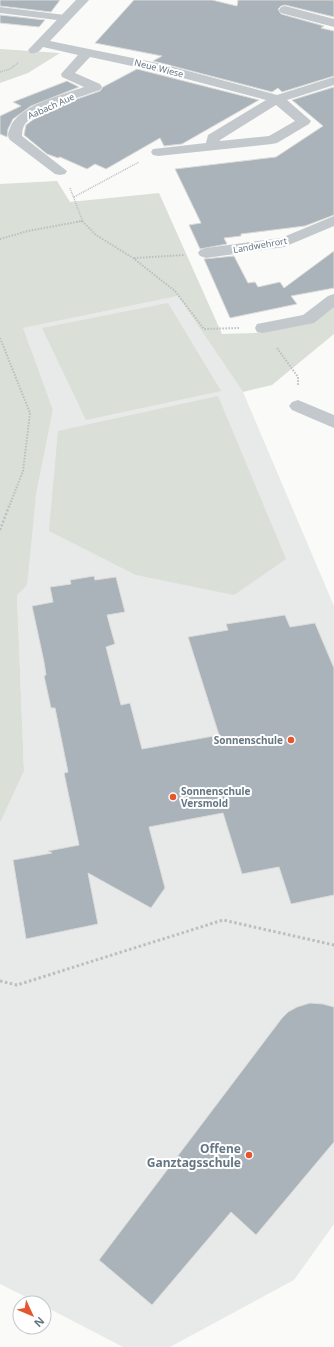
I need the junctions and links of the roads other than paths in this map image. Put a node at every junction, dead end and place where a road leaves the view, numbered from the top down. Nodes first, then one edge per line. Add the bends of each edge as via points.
1 (83, 0) edge
2 (0, 10) edge
3 (285, 10) dead end
4 (65, 18) junction
5 (334, 23) edge
6 (88, 52) junction
7 (334, 81) edge
8 (277, 100) junction
9 (213, 146) junction
10 (158, 152) road end
11 (60, 171) road end
12 (334, 221) edge
13 (206, 253) road end
14 (334, 299) edge
15 (262, 328) road end
16 (298, 406) road end
17 (334, 422) edge

1 - 4 street
2 - 4 lane
3 - 5 street
4 - 6 street, Neue Wiese via 37,46
6 - 8 street, Neue Wiese via 162,68
6 - 11 street, Aabach Aue via 67,74 95,87 34,112 23,118 15,129 14,137
7 - 8 street
8 - 9 street via 213,138
8 - 9 street, Neue Wiese via 304,121 272,140
9 - 10 street, Neue Wiese
12 - 13 street, Landwehrort via 284,242
14 - 15 street via 308,320
16 - 17 street

